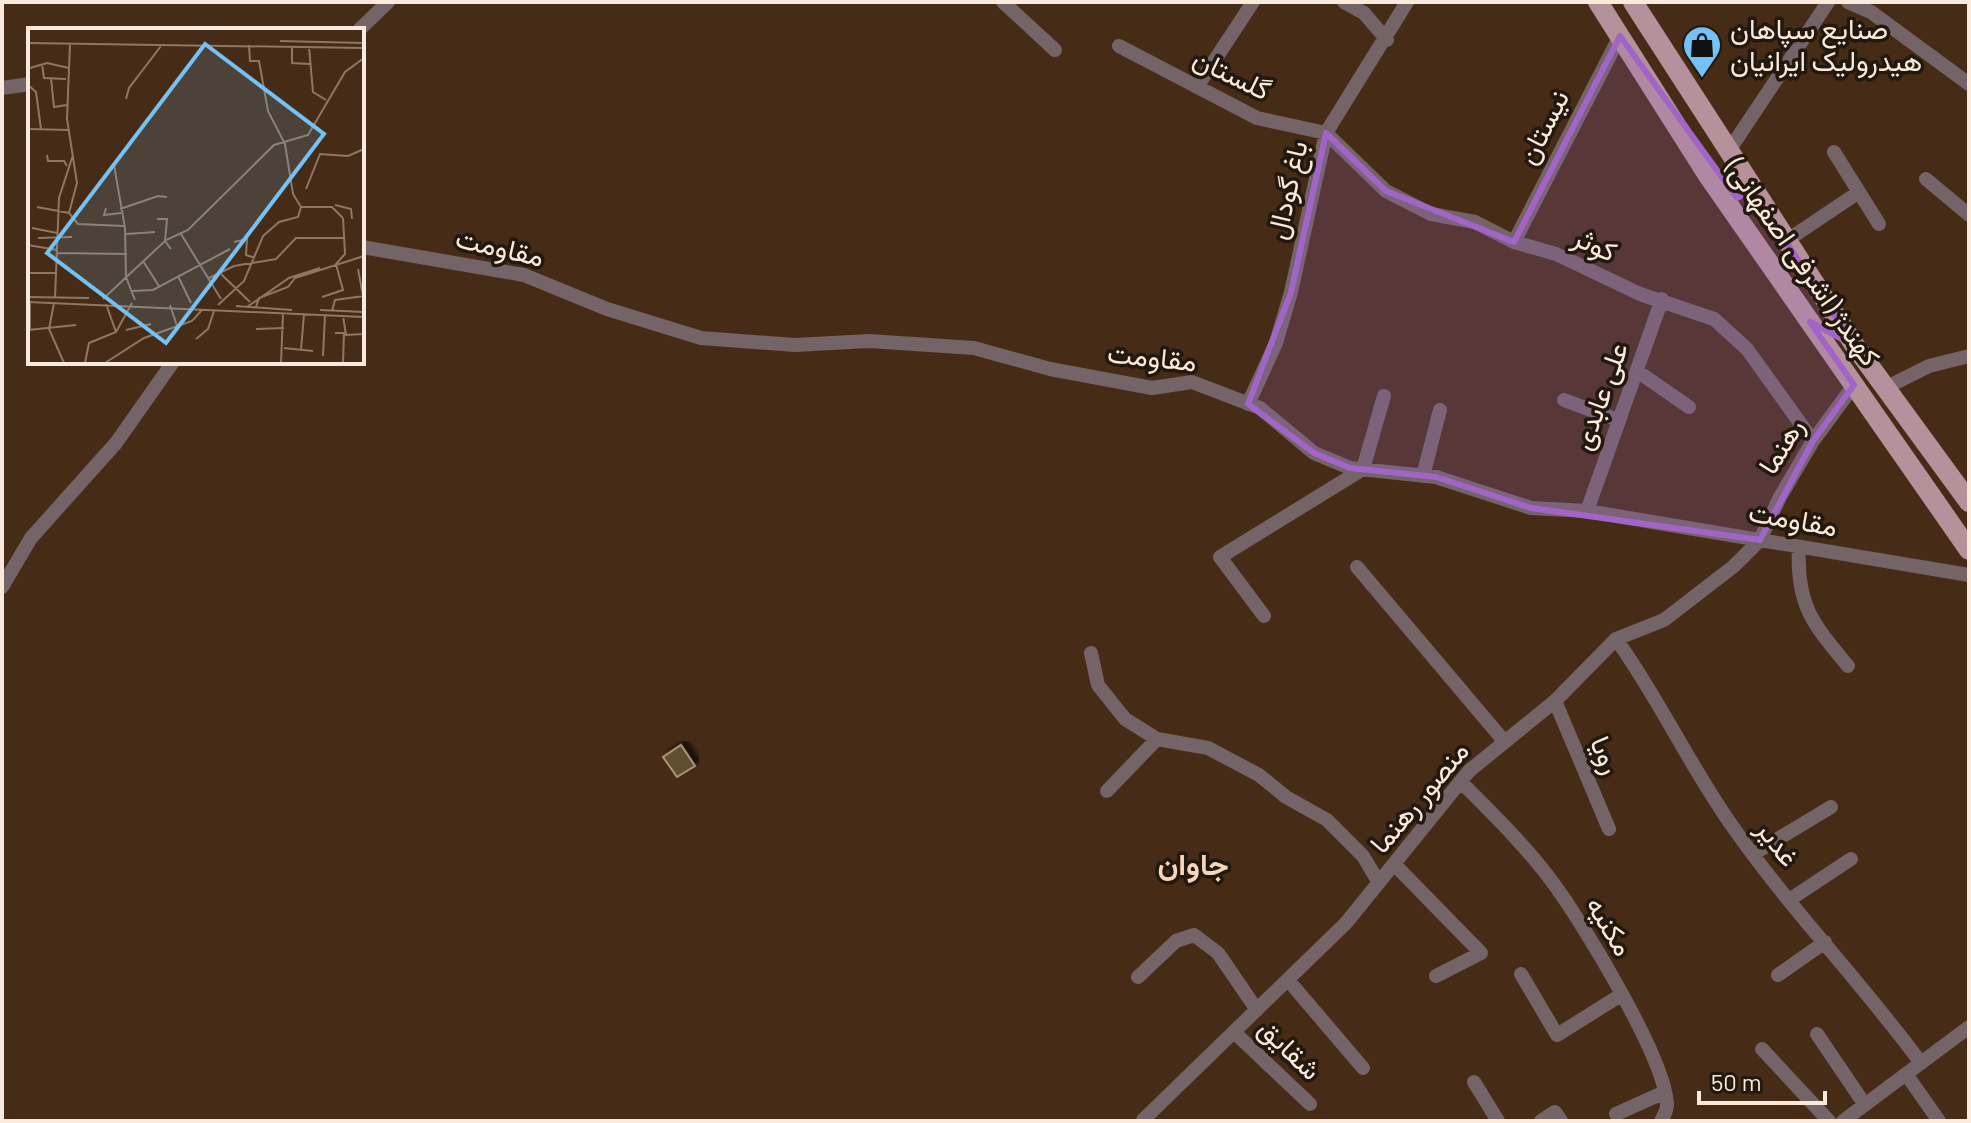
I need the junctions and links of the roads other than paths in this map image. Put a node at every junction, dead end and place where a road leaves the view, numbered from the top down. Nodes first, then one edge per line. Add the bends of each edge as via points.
1 (388, 2) edge
2 (1003, 2) edge
3 (1253, 2) edge
4 (1344, 2) edge
5 (1407, 2) edge
6 (1598, 2) edge
7 (1633, 2) edge
8 (1828, 2) edge
9 (1848, 2) edge
10 (361, 28) edge
11 (1620, 36) junction
12 (1387, 40) junction
13 (1119, 46) dead end
14 (1055, 50) dead end
15 (1648, 82) junction
16 (28, 84) edge
17 (1969, 84) edge
18 (1197, 87) junction
19 (2, 88) edge
20 (1326, 133) junction
21 (1728, 152) junction
22 (1834, 152) dead end
23 (1926, 179) dead end
24 (1752, 190) junction
25 (1859, 192) junction
26 (1969, 215) edge
27 (1879, 224) dead end
28 (1786, 241) junction
29 (1514, 242) junction
30 (364, 247) edge
31 (1766, 260) junction
32 (1662, 299) junction
33 (1855, 346) junction
34 (1969, 356) edge
35 (172, 364) edge
36 (1637, 371) junction
37 (1854, 385) junction
38 (1885, 388) junction
39 (1384, 396) dead end
40 (1564, 400) dead end
41 (1248, 404) junction
42 (1689, 407) dead end
43 (1440, 410) dead end
44 (1618, 420) junction
45 (1813, 441) junction
46 (1363, 469) junction
47 (1423, 476) junction
48 (1969, 502) edge
49 (1587, 511) junction
50 (1760, 540) junction
51 (1799, 547) junction
52 (1969, 550) edge
53 (1357, 567) dead end
54 (1969, 575) edge
55 (2, 587) edge
56 (1264, 616) dead end
57 (1616, 639) junction
58 (1091, 653) dead end
59 (1848, 666) dead end
60 (1555, 701) junction
61 (1157, 739) junction
62 (1504, 741) junction
63 (1461, 782) junction
64 (1107, 791) dead end
65 (1831, 807) dead end
66 (1609, 829) dead end
67 (1753, 854) junction
68 (1851, 859) dead end
69 (1395, 865) junction
70 (1379, 883) junction
71 (1789, 900) junction
72 (1825, 942) junction
73 (1521, 974) dead end
74 (1778, 975) dead end
75 (1436, 976) dead end
76 (1138, 977) dead end
77 (1288, 980) junction
78 (1621, 995) junction
79 (1257, 1010) junction
80 (1969, 1027) edge
81 (1234, 1032) junction
82 (1817, 1034) dead end
83 (1762, 1049) dead end
84 (1921, 1063) junction
85 (1363, 1068) dead end
86 (1906, 1074) junction
87 (1474, 1082) dead end
88 (1665, 1092) junction
89 (1310, 1104) dead end
90 (1865, 1105) junction
91 (1616, 1114) dead end
92 (1143, 1120) edge
93 (1498, 1121) edge
94 (1541, 1121) edge
95 (1561, 1121) edge
96 (1661, 1121) edge
97 (1829, 1121) edge
98 (1843, 1121) edge
99 (1939, 1121) edge

1 - 10 street
2 - 14 street
3 - 18 street
4 - 12 street via 1364,13
5 - 12 street, باغ گودال
6 - 11 main road, کهندژ (اشرفی اصفهانی)
7 - 21 main road, کهندژ (اشرفی اصفهانی)
8 - 21 street
9 - 17 street via 1871,12
11 - 15 main road, کهندژ (اشرفی اصفهانی)
11 - 29 street, نیستان
12 - 20 street, باغ گودال
13 - 18 street, گلستان
15 - 24 main road via 1662,91 1737,198
15 - 31 main road, کهندژ (اشرفی اصفهانی)
16 - 19 street
18 - 20 street, گلستان via 1257,118
20 - 29 street, کوثر via 1386,191 1431,214 1475,222
20 - 41 street, باغ گودال via 1291,292 1276,343
21 - 24 main road, کهندژ (اشرفی اصفهانی)
22 - 25 street
23 - 26 street
24 - 28 main road, کهندژ (اشرفی اصفهانی)
25 - 27 street
25 - 28 street
28 - 33 main road, کهندژ (اشرفی اصفهانی)
29 - 32 street, کوثر
30 - 41 street, مقاومت via 524,275 607,309 701,338 974,348 1152,388 1192,382
31 - 33 main road via 1777,252 1829,324
31 - 37 main road, کهندژ (اشرفی اصفهانی)
32 - 36 street, علی عابدی
32 - 45 street, کوثر via 1714,319 1747,349
33 - 38 main road, کهندژ (اشرفی اصفهانی)
34 - 38 street via 1929,366
35 - 55 street via 116,443 31,538
36 - 42 street
36 - 44 street, علی عابدی
37 - 45 street, رهنما
37 - 52 main road, کهندژ (اشرفی اصفهانی)
38 - 48 main road, کهندژ (اشرفی اصفهانی)
39 - 46 street
40 - 44 street
41 - 46 street, مقاومت via 1314,453
43 - 47 street
44 - 49 street, علی عابدی
45 - 50 street, رهنما
46 - 47 street, مقاومت
46 - 56 street via 1220,557
47 - 49 street, مقاومت via 1531,508
49 - 50 street, مقاومت
50 - 51 street, مقاومت
50 - 57 street, منصور رهنما via 1664,620
51 - 54 street, مقاومت
51 - 59 street via 1803,603
53 - 62 street
57 - 60 street, منصور رهنما
57 - 67 street, غدیر
58 - 61 street via 1098,685 1125,719
60 - 62 street, منصور رهنما
60 - 66 street, رویا
61 - 64 street
61 - 70 street via 1208,748 1259,775 1327,820 1363,856
62 - 63 street, منصور رهنما
63 - 69 street, منصور رهنما
63 - 78 street, مکنیه via 1556,886
65 - 67 street
67 - 71 street, غدیر
68 - 71 street
69 - 70 street, منصور رهنما
69 - 75 street via 1481,953
70 - 77 street, منصور رهنما
71 - 72 street, غدیر
72 - 74 street
72 - 84 street, غدیر
73 - 78 street via 1557,1035
76 - 79 street via 1176,941 1194,935 1218,953
77 - 79 street, منصور رهنما
77 - 85 street
78 - 88 street, مکنیه via 1659,1068
79 - 81 street, منصور رهنما
80 - 84 street
81 - 89 street, شقایق
81 - 92 street, منصور رهنما
82 - 90 street
83 - 97 street
84 - 86 street
86 - 90 street
86 - 99 street
87 - 93 street
88 - 91 street
88 - 96 street, مکنیه via 1668,1107
90 - 98 street
94 - 95 street via 1555,1112

